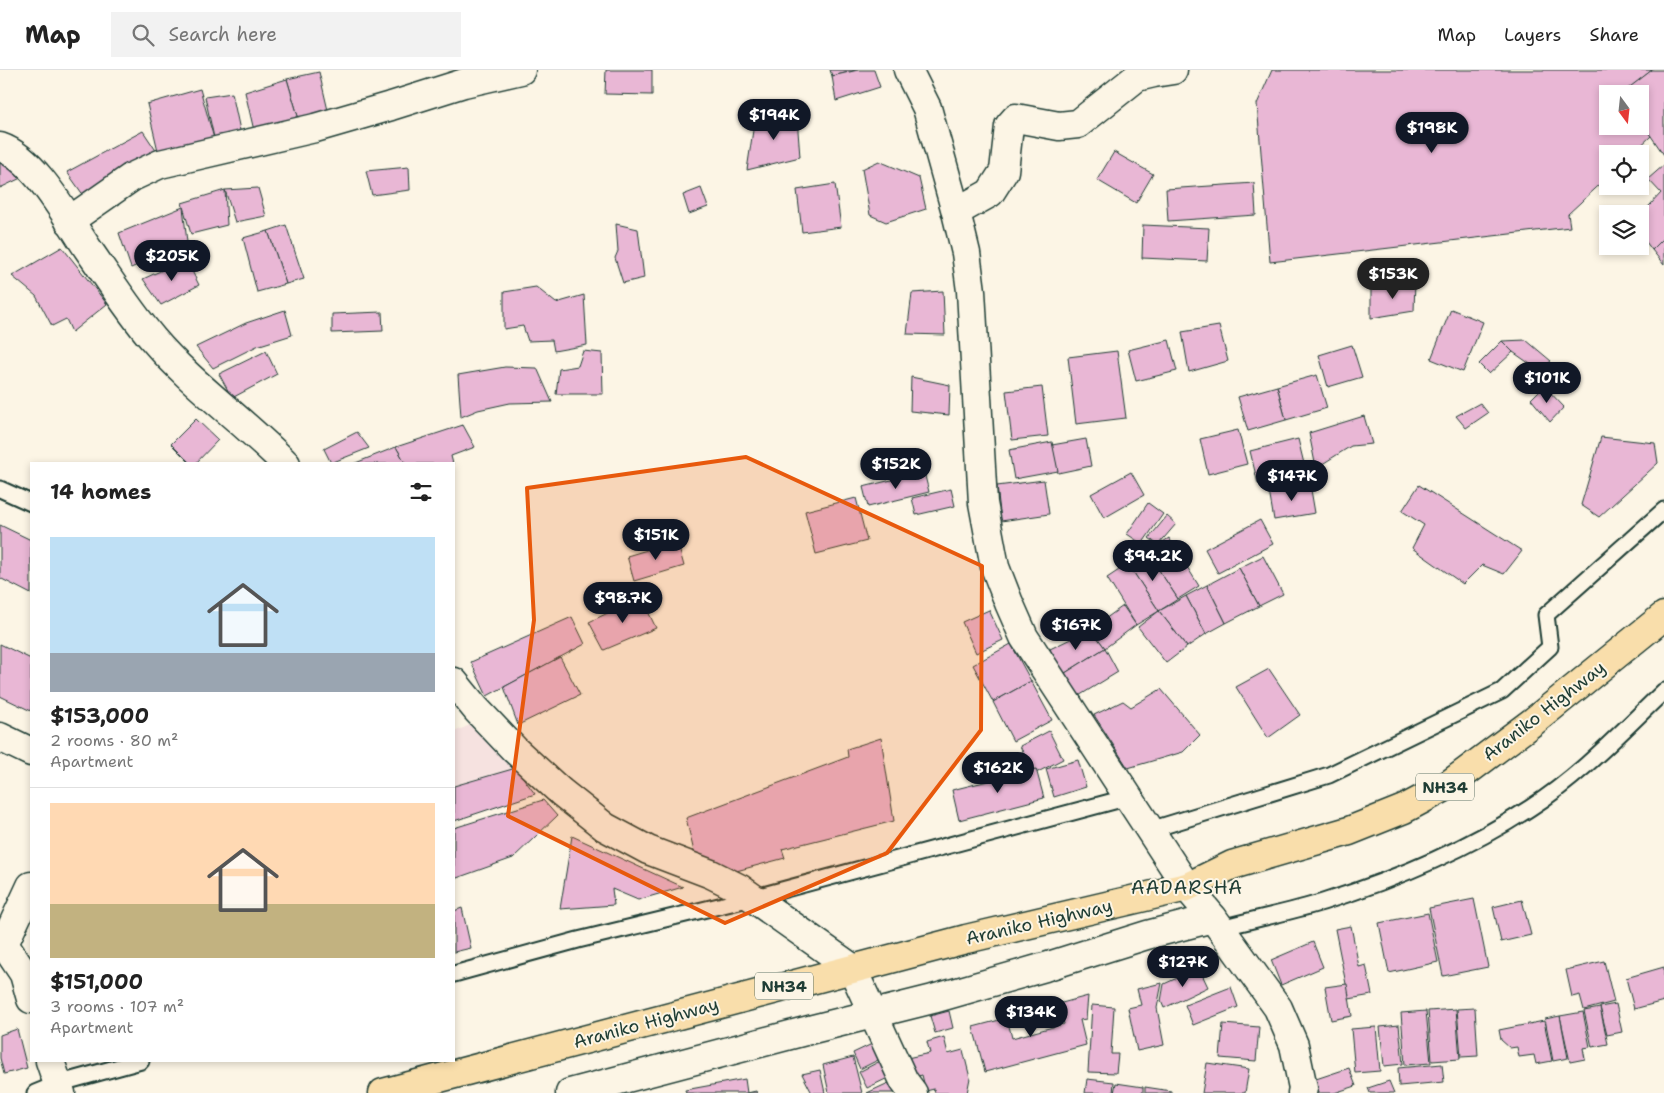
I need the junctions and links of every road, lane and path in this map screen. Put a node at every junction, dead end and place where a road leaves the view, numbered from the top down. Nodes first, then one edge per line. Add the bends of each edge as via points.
1 (521, 70) edge
2 (908, 70) edge
3 (1174, 70) edge
4 (0, 147) edge
5 (956, 212) junction
6 (69, 221) junction
7 (284, 462) edge
8 (0, 489) edge
9 (30, 503) edge
10 (1664, 510) edge
11 (1664, 616) edge
12 (455, 683) edge
13 (1664, 691) edge
14 (0, 737) edge
15 (30, 752) edge
16 (1129, 797) junction
17 (1150, 830) junction
18 (1187, 886) junction
19 (30, 888) edge
20 (752, 898) junction
21 (1217, 923) junction
22 (2, 943) edge
23 (852, 968) junction
24 (455, 974) edge
25 (30, 995) edge
26 (872, 1014) junction
27 (137, 1062) edge
28 (51, 1083) edge
29 (383, 1093) edge
30 (570, 1093) edge
31 (913, 1093) edge
32 (1302, 1093) edge

1 - 6 street via 464,82 323,126 160,164 132,177
2 - 5 street via 926,108
3 - 5 street via 1137,78 1078,124 1060,126 1016,118 1009,126 1004,171 990,193
4 - 6 street via 10,150 26,164
5 - 16 street via 971,291 983,503 995,567 1024,637
6 - 7 street via 153,339
8 - 9 lane
10 - 17 lane via 1546,615 1550,647 1502,691 1329,775
11 - 18 highway, Araniko Highway / NH34 via 1447,786 1404,809 1349,831 1232,865
12 - 20 street via 515,750 605,827 648,850 711,874
13 - 21 lane via 1588,764 1530,808 1472,841 1391,878 1323,902
14 - 15 street
16 - 17 street
16 - 20 lane
17 - 18 street
18 - 21 street
18 - 23 highway, Araniko Highway / NH34
19 - 22 street
20 - 23 street
20 - 24 lane
21 - 26 street via 1147,934 1045,967
21 - 32 street via 1278,1008 1294,1045
22 - 25 street via 24,974
23 - 26 street
23 - 29 highway, Araniko Highway / NH34
26 - 30 street
26 - 31 street
27 - 28 lane

